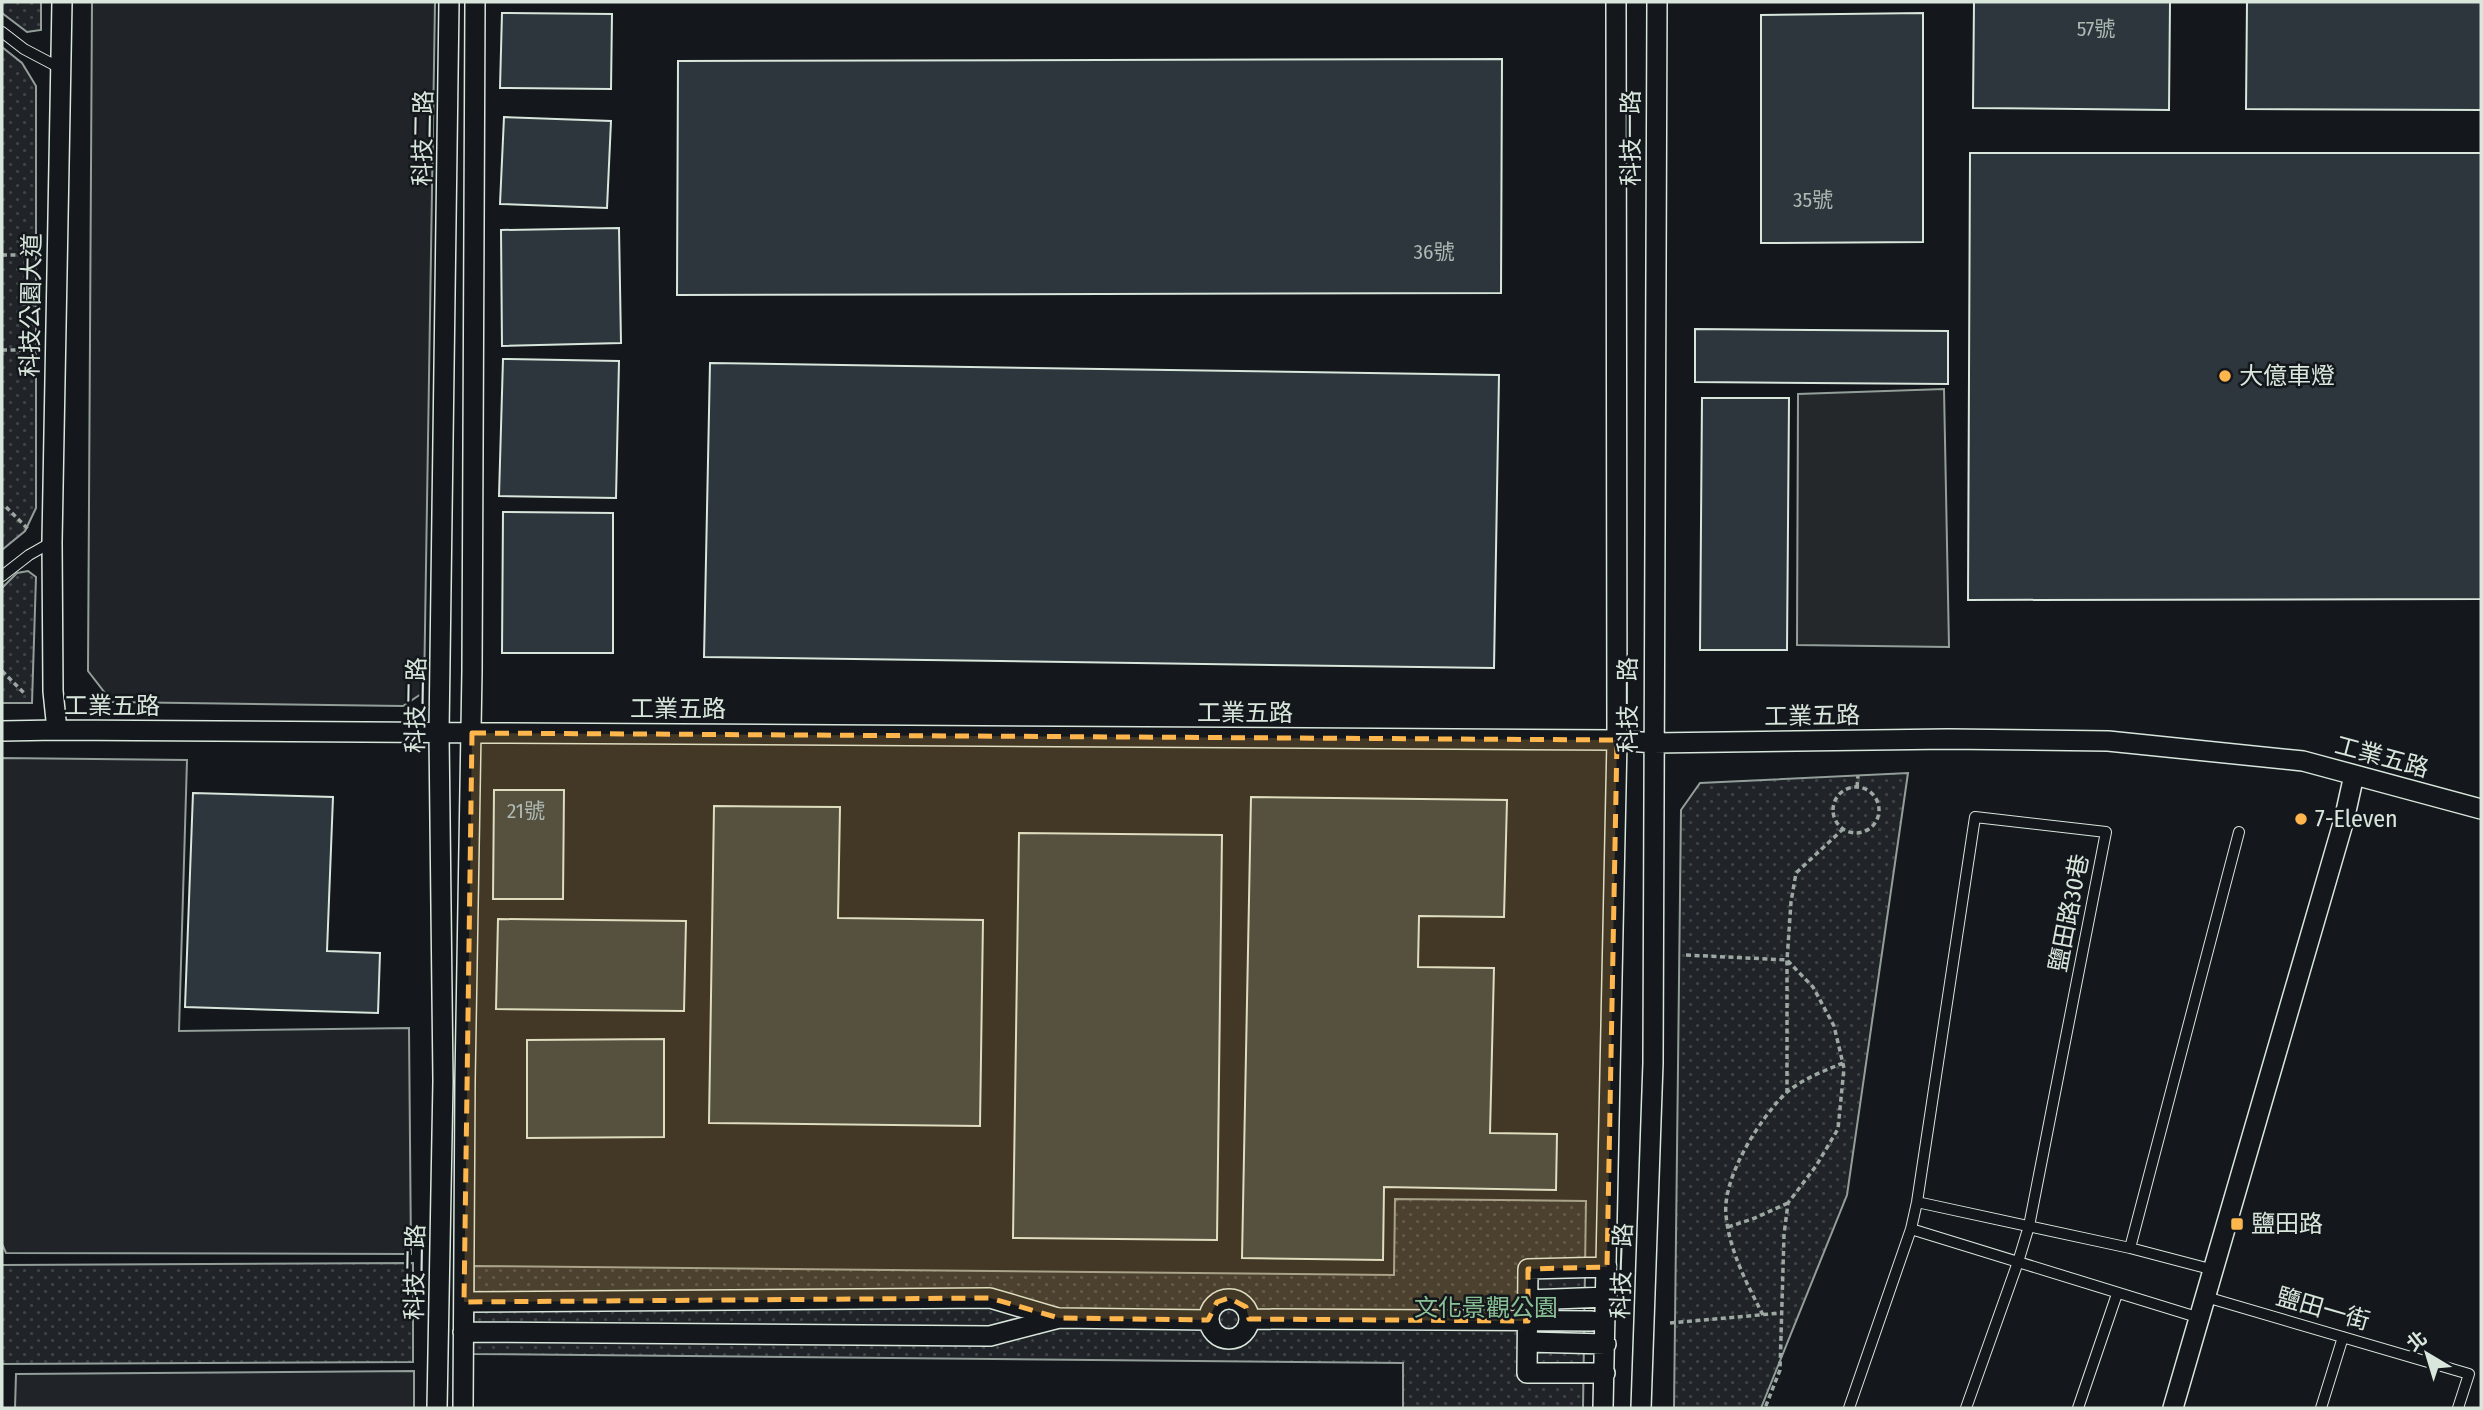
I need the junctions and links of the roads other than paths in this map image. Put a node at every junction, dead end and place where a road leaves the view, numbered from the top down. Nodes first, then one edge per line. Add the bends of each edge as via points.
1 (62, 2) edge
2 (449, 2) edge
3 (475, 2) edge
4 (1616, 2) edge
5 (1657, 2) edge
6 (2, 32) edge
7 (60, 68) junction
8 (52, 542) junction
9 (2, 576) edge
10 (57, 730) junction
11 (2, 731) edge
12 (439, 733) junction
13 (472, 733) junction
14 (1617, 740) junction
15 (1653, 743) junction
16 (2354, 775) junction
17 (2481, 809) edge
18 (2239, 832) dead end
19 (1917, 1202) junction
20 (2029, 1226) junction
21 (1911, 1229) junction
22 (2130, 1248) junction
23 (2018, 1262) junction
24 (1607, 1267) junction
25 (2214, 1270) junction
26 (2117, 1294) junction
27 (1607, 1297) junction
28 (2206, 1297) junction
29 (1528, 1300) junction
30 (464, 1302) junction
31 (1059, 1318) junction
32 (2200, 1318) junction
33 (1249, 1319) junction
34 (1208, 1320) junction
35 (1528, 1321) junction
36 (1592, 1321) dead end
37 (463, 1332) junction
38 (2343, 1337) junction
39 (1528, 1342) junction
40 (1606, 1344) junction
41 (1605, 1373) junction
42 (437, 1408) edge
43 (463, 1408) edge
44 (1603, 1408) edge
45 (1641, 1408) edge
46 (1849, 1408) edge
47 (1966, 1408) edge
48 (2078, 1408) edge
49 (2173, 1408) edge
50 (2321, 1408) edge
51 (2458, 1408) edge

1 - 7 street, 科技公園大道
2 - 12 street, 科技二路
3 - 13 street, 科技二路
4 - 14 street, 科技一路
5 - 15 street, 科技一路
6 - 7 lane
7 - 8 street, 科技公園大道
8 - 9 lane
8 - 10 street, 科技公園大道
10 - 11 street, 工業五路
10 - 12 street, 工業五路
12 - 13 street, 工業五路
12 - 42 street, 科技二路 via 443,1082
13 - 14 street, 工業五路
13 - 30 street, 科技二路
14 - 15 street, 工業五路
14 - 24 street, 科技一路
15 - 16 street, 工業五路 via 2108,741 2303,761
15 - 45 street, 科技一路 via 1653,1063
16 - 17 street, 工業五路
16 - 25 street
18 - 22 lane
19 - 20 lane
19 - 20 lane, 鹽田路30巷 via 1975,817 2106,832
19 - 21 lane, 鹽田路30巷
20 - 22 lane
20 - 23 lane, 鹽田路30巷
21 - 23 lane
21 - 46 lane, 鹽田路30巷
22 - 25 lane
23 - 26 lane
23 - 47 lane, 鹽田路30巷
24 - 27 street, 科技一路
24 - 29 street via 1528,1269
25 - 28 street
26 - 32 lane
26 - 48 lane
27 - 29 street
27 - 40 street, 科技一路
28 - 32 street
28 - 38 lane, 鹽田一街
29 - 35 street
30 - 31 street via 990,1298
30 - 37 street, 科技二路
31 - 34 street
31 - 37 street via 990,1336
32 - 49 street
33 - 34 street via 1244,1332 1232,1339 1214,1332
33 - 34 street via 1246,1307 1229,1298 1212,1307
33 - 35 street
35 - 36 street
35 - 39 street
37 - 43 street, 科技二路
38 - 50 lane
38 - 51 lane, 鹽田一街 via 2469,1374
39 - 40 street
39 - 41 street via 1527,1373
40 - 41 street, 科技一路
41 - 44 street, 科技一路

